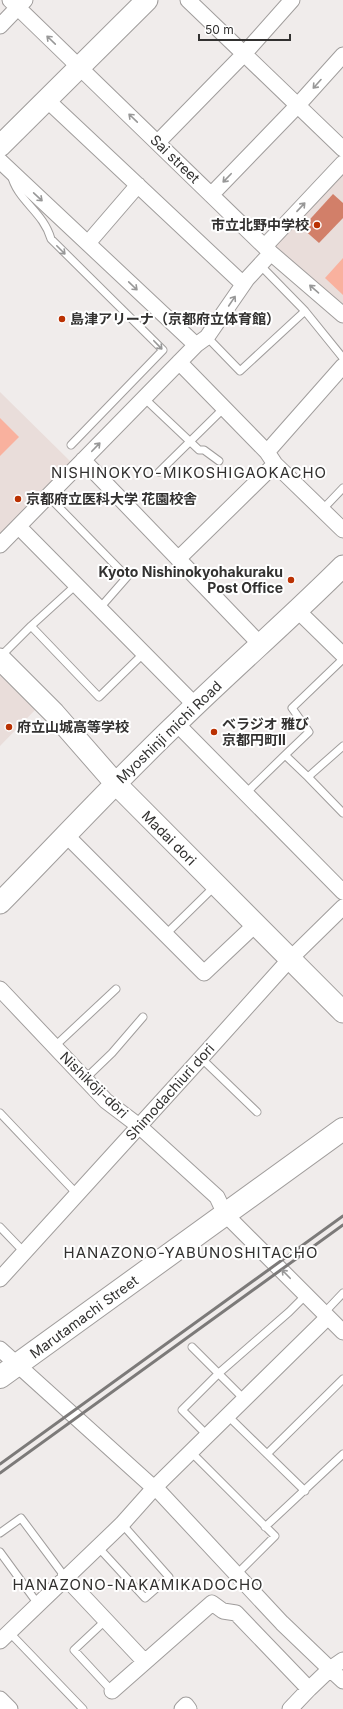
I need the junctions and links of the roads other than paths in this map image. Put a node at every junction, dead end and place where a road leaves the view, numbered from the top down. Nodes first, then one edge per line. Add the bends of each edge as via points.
1 (147, 0) edge
2 (188, 0) edge
3 (292, 0) edge
4 (17, 3) edge
5 (0, 26) edge
6 (244, 54) junction
7 (343, 56) edge
8 (80, 67) junction
9 (47, 100) junction
10 (298, 105) junction
11 (158, 142) junction
12 (0, 146) edge
13 (343, 149) edge
14 (0, 161) edge
15 (343, 163) edge
16 (10, 172) junction
17 (138, 185) junction
18 (212, 195) junction
19 (88, 243) junction
20 (268, 249) junction
21 (260, 265) junction
22 (243, 284) junction
23 (305, 311) junction
24 (343, 315) edge
25 (201, 341) junction
26 (343, 358) edge
27 (179, 362) junction
28 (343, 366) edge
29 (144, 398) junction
30 (224, 408) junction
31 (190, 442) junction
32 (71, 445) dead end
33 (271, 458) junction
34 (83, 460) junction
35 (219, 461) dead end
36 (159, 472) dead end
37 (343, 488) edge
38 (48, 496) junction
39 (322, 510) junction
40 (19, 527) junction
41 (343, 530) edge
42 (0, 545) edge
43 (178, 559) junction
44 (341, 573) edge
45 (76, 585) junction
46 (98, 608) junction
47 (298, 611) junction
48 (31, 626) junction
49 (260, 644) junction
50 (143, 654) junction
51 (343, 655) edge
52 (0, 658) edge
53 (343, 659) edge
54 (195, 706) junction
55 (176, 723) junction
56 (343, 746) edge
57 (284, 755) junction
58 (308, 777) junction
59 (116, 784) junction
60 (246, 793) junction
61 (343, 814) edge
62 (66, 835) junction
63 (216, 884) junction
64 (343, 892) edge
65 (0, 903) edge
66 (343, 907) edge
67 (256, 924) junction
68 (166, 935) junction
69 (290, 958) junction
70 (0, 989) edge
71 (116, 989) dead end
72 (343, 1012) edge
73 (143, 1017) dead end
74 (54, 1047) junction
75 (201, 1058) junction
76 (85, 1079) junction
77 (257, 1112) dead end
78 (0, 1114) edge
79 (139, 1126) junction
80 (343, 1129) edge
81 (77, 1194) junction
82 (225, 1214) junction
83 (0, 1227) edge
84 (24, 1252) junction
85 (0, 1279) edge
86 (343, 1293) edge
87 (306, 1295) junction
88 (326, 1315) junction
89 (343, 1332) edge
90 (192, 1347) dead end
91 (0, 1349) edge
92 (18, 1365) junction
93 (219, 1373) junction
94 (0, 1378) edge
95 (343, 1380) edge
96 (245, 1400) junction
97 (228, 1416) junction
98 (208, 1436) junction
99 (191, 1452) junction
100 (267, 1454) junction
101 (343, 1454) edge
102 (154, 1487) junction
103 (305, 1490) junction
104 (122, 1524) junction
105 (265, 1527) junction
106 (0, 1533) edge
107 (98, 1546) junction
108 (0, 1552) edge
109 (237, 1574) junction
110 (66, 1577) junction
111 (38, 1604) junction
112 (106, 1620) junction
113 (5, 1637) edge
114 (343, 1660) edge
115 (145, 1662) junction
116 (330, 1669) junction
117 (343, 1681) edge
118 (309, 1689) junction
119 (112, 1691) joint
120 (0, 1699) edge
121 (296, 1705) edge
122 (10, 1709) edge
123 (83, 1709) edge
124 (182, 1709) edge
125 (189, 1709) edge

1 - 8 street
2 - 6 street
3 - 6 street
4 - 5 street
8 -> 4 street, Sai street
6 - 10 street
6 - 11 street
7 -> 10 street
8 - 9 street
11 -> 8 street, Sai street
9 - 12 street
9 - 17 street
10 - 13 street
10 -> 18 street
11 - 18 street, Sai street
14 - 16 street
20 -> 15 street
16 -> 19 street
16 -> 32 lane via 16,190 36,211 49,231 51,240 163,350
17 - 19 street
17 - 22 street
18 - 20 street, Sai street
19 -> 25 street
20 - 21 street
24 -> 20 street, Sai street
21 - 22 street
21 - 23 lane
25 -> 22 street
23 - 25 lane via 240,371
23 - 26 lane
25 - 27 street
27 - 29 street
27 - 30 street
28 - 33 street
29 - 31 lane
34 -> 29 street
30 - 31 lane
30 - 33 street
31 - 35 lane
31 - 36 lane
33 - 39 street
33 - 43 street
34 - 38 street
34 - 43 street
37 - 39 lane
38 - 40 street
38 - 46 lane via 127,576
39 - 41 street
40 - 42 street
40 - 45 street
43 - 49 street
44 - 47 street, Myoshinji michi Road
45 - 46 street
45 - 48 lane
46 - 50 street
47 - 49 street, Myoshinji michi Road
47 - 51 street
48 - 50 lane via 99,697
48 - 52 lane
49 - 54 street, Myoshinji michi Road
50 - 54 street
52 - 59 street, Madai dori via 54,713
53 - 57 lane via 292,708 309,732
54 - 55 street, Myoshinji michi Road
55 - 59 street, Myoshinji michi Road
55 - 60 street
56 - 58 lane
57 - 58 lane
57 - 60 lane
58 - 61 lane
59 - 62 street, Myoshinji michi Road
59 - 63 street, Madai dori
60 - 64 street
62 - 65 street, Myoshinji michi Road
62 - 68 street
63 - 67 street, Madai dori
63 - 68 lane
66 - 69 street, Shimodachiuri dori
67 - 68 street via 204,973
67 - 69 street, Madai dori
69 - 72 street, Madai dori
69 - 75 street, Shimodachiuri dori
70 - 74 street, Nishikōji-dōri
71 - 74 lane
73 - 76 lane
74 - 76 street, Nishikōji-dōri
75 - 77 lane
75 - 79 street, Shimodachiuri dori
76 - 79 street, Nishikōji-dōri via 106,1101
78 - 81 lane
79 - 81 street, Shimodachiuri dori
79 - 82 street, Nishikōji-dōri via 217,1197
80 - 82 main road, Marutamachi Street
81 - 84 street, Shimodachiuri dori
87 -> 82 street, Nishikōji-dōri
82 - 92 main road, Marutamachi Street
83 - 84 lane
84 - 85 street, Shimodachiuri dori
86 - 88 lane
87 - 88 street, Nishikōji-dōri
87 - 93 lane
88 - 89 street, Nishikōji-dōri
88 - 96 street
90 - 93 lane
91 - 92 street
92 - 94 main road, Marutamachi Street
92 - 102 street
93 - 96 lane
93 - 98 lane via 182,1410
95 - 100 lane
96 - 97 street
97 - 98 street
97 - 100 lane
98 - 99 street
99 - 102 street
99 - 105 lane
100 - 103 lane
101 - 103 lane
102 - 104 street
102 - 109 street
103 - 105 lane
104 - 107 street
104 - 107 lane via 169,1577 145,1598
105 - 109 lane via 275,1536
106 - 110 lane via 21,1518
107 - 110 street
108 - 111 lane
109 - 116 street via 282,1623
110 - 111 street
110 - 112 street
111 - 113 street
112 - 115 street
112 - 119 lane via 74,1650
113 - 123 lane
114 - 116 street
115 - 118 street via 212,1603 223,1612 236,1614
115 - 119 street
116 - 117 street
116 - 118 street
118 - 121 street
120 - 122 street
124 - 125 street via 186,1705

